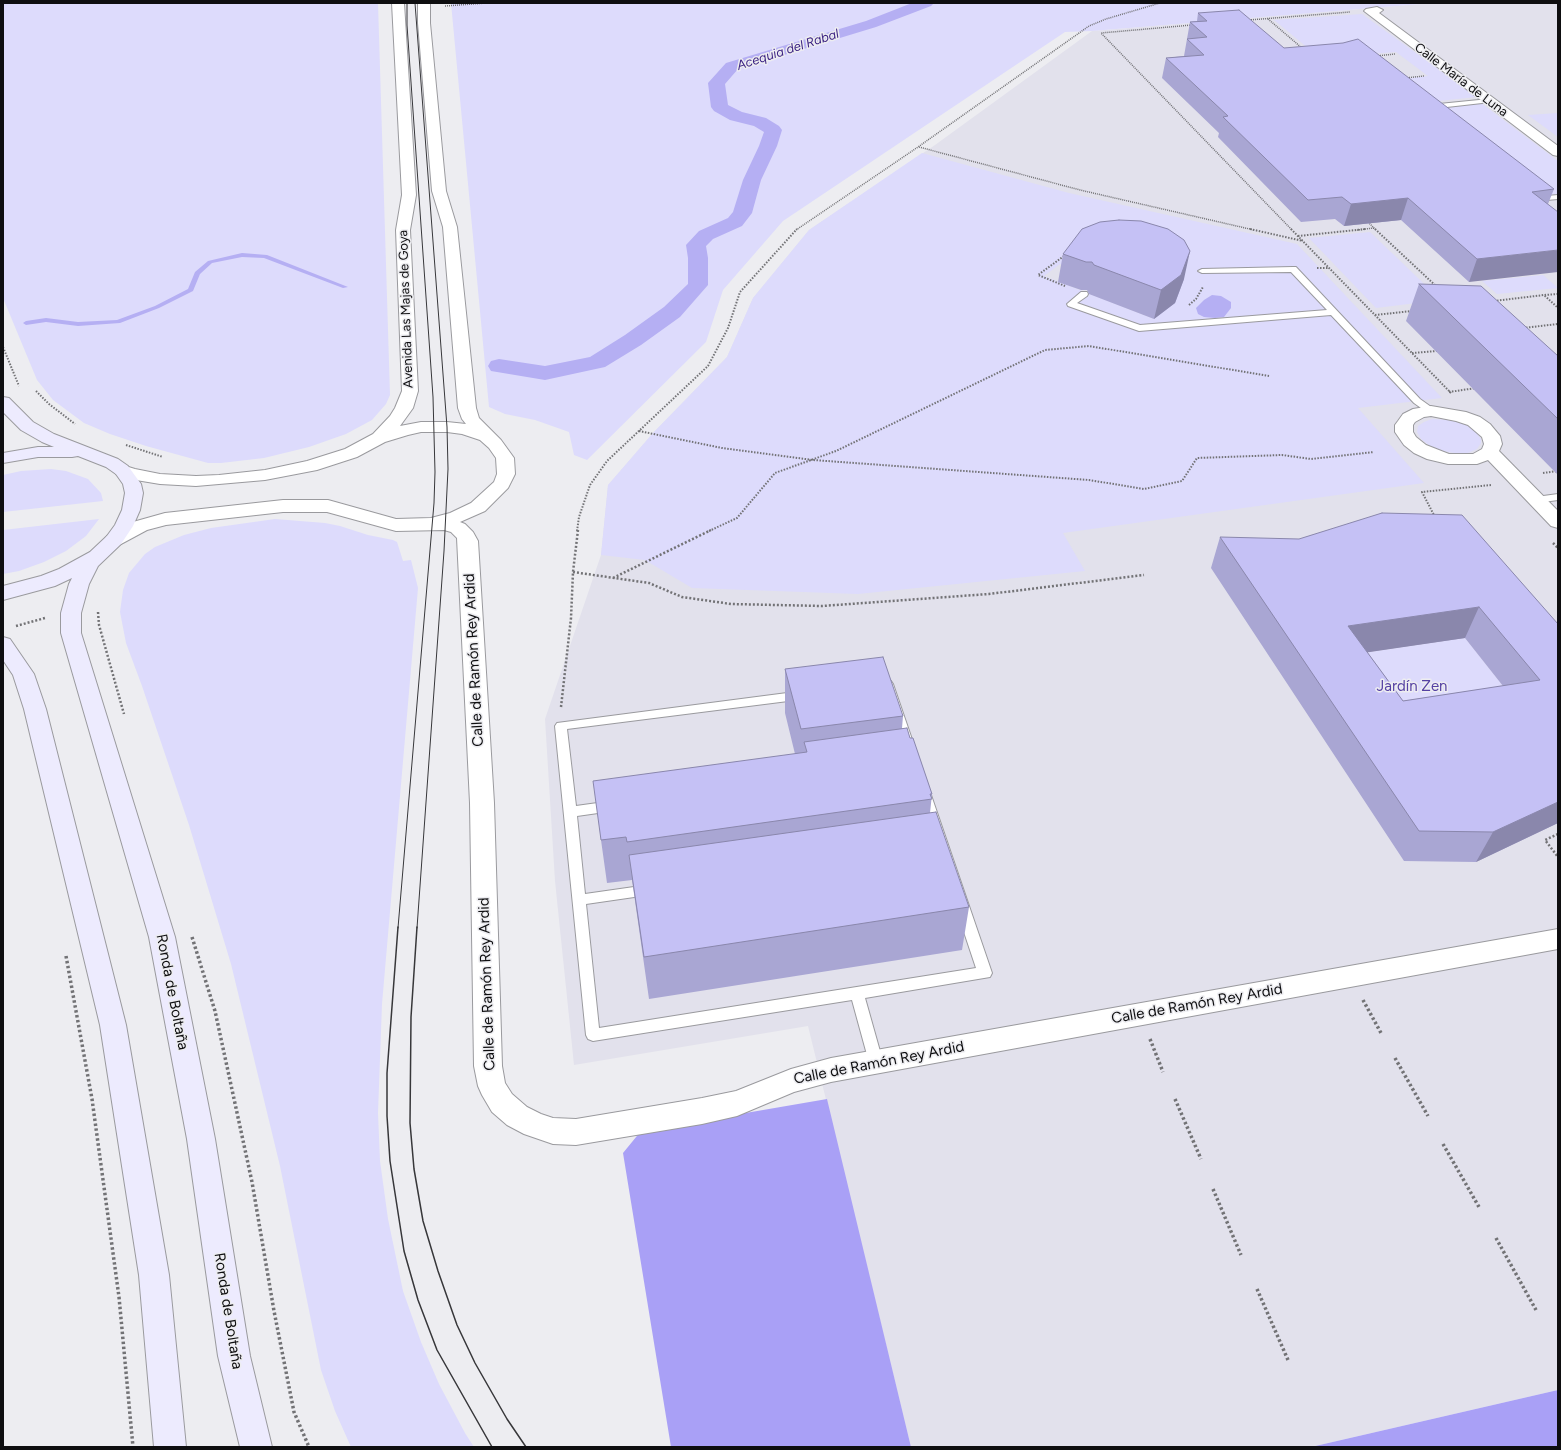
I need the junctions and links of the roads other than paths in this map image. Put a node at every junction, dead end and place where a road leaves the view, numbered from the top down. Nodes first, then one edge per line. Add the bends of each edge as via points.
1 (398, 3) edge
2 (424, 3) edge
3 (1375, 10) road end
4 (1489, 101) junction
5 (1419, 108) edge
6 (1518, 114) dead end
7 (1558, 143) edge
8 (1558, 152) edge
9 (1558, 197) edge
10 (1534, 199) edge
11 (1202, 271) road end
12 (1084, 294) road end
13 (1333, 312) junction
14 (3, 402) edge
15 (1432, 411) junction
16 (486, 436) junction
17 (379, 438) junction
18 (87, 454) junction
19 (1484, 455) junction
20 (3, 458) edge
21 (122, 470) junction
22 (1558, 497) edge
23 (1536, 500) junction
24 (1558, 522) edge
25 (432, 524) junction
26 (108, 546) junction
27 (3, 593) edge
28 (3, 644) edge
29 (914, 764) junction
30 (898, 766) edge
31 (621, 804) edge
32 (570, 812) junction
33 (942, 847) junction
34 (927, 849) edge
35 (663, 888) edge
36 (579, 900) junction
37 (1558, 939) edge
38 (857, 994) junction
39 (876, 1062) junction
40 (170, 1447) edge
41 (256, 1447) edge

1 - 17 street, Avenida Las Majas de Goya via 409,195 403,230 410,387 404,408
2 - 16 street, Avenida Las Majas de Goya via 439,191 450,227 467,408 471,419
3 - 4 street, Calle María de Luna via 1370,11
4 - 5 lane
4 - 8 street, Calle María de Luna
6 - 7 street, Calle María de Luna
9 - 10 lane
11 - 13 lane via 1293,268
12 - 13 lane via 1071,304 1139,328
13 - 15 lane via 1417,401
14 - 18 main road, Ronda de Boltaña via 27,426
15 - 19 street via 1453,414 1474,421 1484,428 1491,436 1493,444
15 - 19 street via 1419,413 1404,424 1404,432 1410,441 1420,449 1448,459 1464,460
16 - 17 street, Avenida Las Majas de Goya via 455,428 434,427 405,430
16 - 25 street, Avenida Las Majas de Goya via 501,450 505,458 506,474 502,484 478,506 457,518
17 - 21 street, Avenida Las Majas de Goya via 332,460 265,475 196,481 145,477
18 - 20 main road, Ronda de Boltaña via 57,451
18 - 21 main road, Ronda de Boltaña via 112,463
19 - 23 street via 1504,478
21 - 26 main road, Ronda de Boltaña via 132,484 134,493 131,510 124,526
22 - 23 lane
23 - 24 street
25 - 26 street, Avenida Las Majas de Goya via 396,525 328,506 283,506 165,519 134,528
25 - 39 street, Calle de Ramón Rey Ardid via 446,524 458,528 468,541 482,803 488,1066 492,1086 502,1103 517,1116 534,1125 576,1132 725,1106 809,1075
26 - 27 main road, Ronda de Boltaña via 66,573
26 - 41 main road, Ronda de Boltaña via 90,563 78,584 71,613 71,633 162,937 201,1138 234,1356
28 - 40 main road via 23,674 35,709 113,1025 154,1275
29 - 30 lane
29 - 32 lane via 887,684 561,726
29 - 33 lane
31 - 32 lane
32 - 36 lane
33 - 34 lane
33 - 38 lane via 985,973
35 - 36 lane
36 - 38 lane via 593,1035
37 - 39 street, Calle de Ramón Rey Ardid
38 - 39 lane

